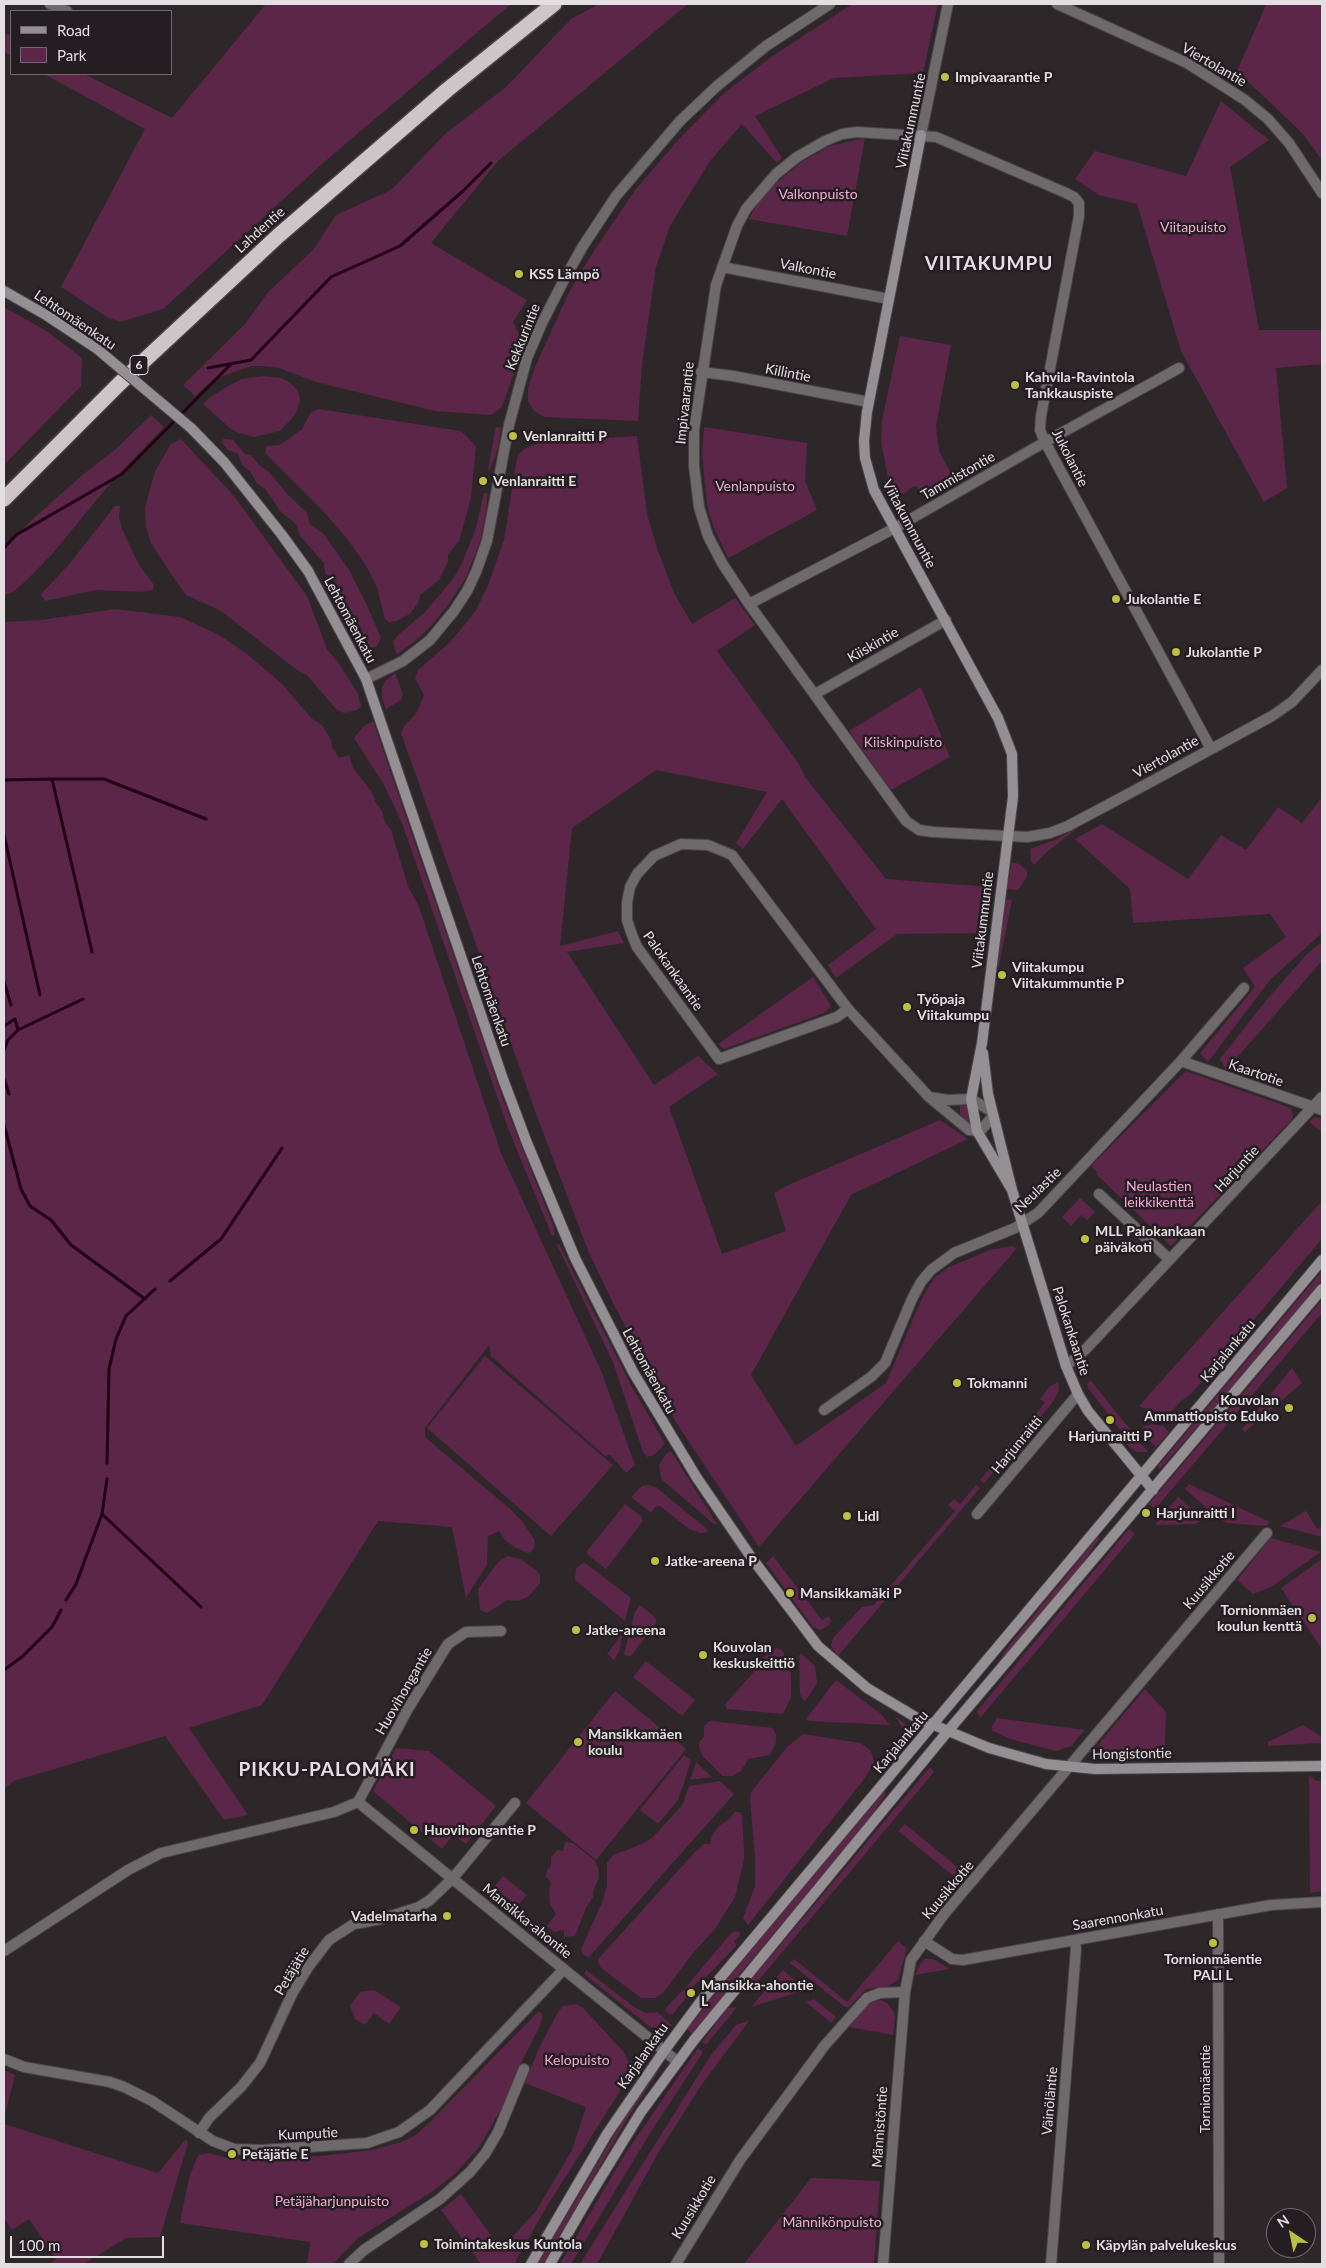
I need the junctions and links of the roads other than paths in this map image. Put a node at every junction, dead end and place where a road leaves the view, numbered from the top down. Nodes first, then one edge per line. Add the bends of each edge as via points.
1 (50, 4) edge
2 (554, 4) edge
3 (830, 4) edge
4 (948, 4) edge
5 (1057, 4) edge
6 (65, 10) edge
7 (921, 135) junction
8 (1322, 193) edge
9 (722, 267) junction
10 (4, 291) edge
11 (889, 299) junction
12 (1179, 368) dead end
13 (701, 372) junction
14 (869, 402) junction
15 (1045, 442) junction
16 (4, 498) edge
17 (895, 528) junction
18 (749, 604) junction
19 (946, 620) junction
20 (1322, 670) edge
21 (366, 679) junction
22 (815, 694) junction
23 (1211, 749) junction
24 (1008, 835) junction
25 (1244, 988) dead end
26 (848, 1009) junction
27 (982, 1043) junction
28 (1181, 1061) junction
29 (929, 1097) junction
30 (1322, 1097) edge
31 (971, 1099) junction
32 (1318, 1109) edge
33 (992, 1114) junction
34 (977, 1131) junction
35 (1012, 1190) junction
36 (1098, 1194) dead end
37 (1024, 1224) junction
38 (1169, 1259) junction
39 (1322, 1260) edge
40 (1322, 1290) edge
41 (1066, 1366) junction
42 (1078, 1394) junction
43 (824, 1410) dead end
44 (1140, 1475) junction
45 (1153, 1490) junction
46 (978, 1514) dead end
47 (1267, 1533) dead end
48 (501, 1631) dead end
49 (933, 1725) junction
50 (948, 1731) junction
51 (1322, 1766) edge
52 (1068, 1767) junction
53 (358, 1802) junction
54 (515, 1803) dead end
55 (454, 1878) junction
56 (1322, 1902) edge
57 (1218, 1914) junction
58 (1075, 1940) junction
59 (924, 1941) junction
60 (4, 1951) edge
61 (564, 1969) junction
62 (904, 1992) junction
63 (664, 2051) junction
64 (4, 2059) edge
65 (678, 2062) junction
66 (524, 2069) dead end
67 (199, 2133) junction
68 (349, 2264) edge
69 (531, 2264) edge
70 (550, 2264) edge
71 (676, 2264) edge
72 (883, 2264) edge
73 (1051, 2264) edge
74 (1219, 2264) edge

1 - 6 street
2 - 16 highway, Lahdentie / 6 via 447,90 278,236 119,384
3 - 21 street, Kekkurintie via 766,46 718,86 680,121 616,196 565,278 527,358 509,425 487,541 467,591 430,640 403,661
4 - 7 street, Viitakummuntie
5 - 8 street, Viertolantie via 1187,63 1245,100 1280,132
7 - 9 street, Impivaarantie via 842,134 797,157 756,195 737,226
7 - 11 street, Viitakummuntie
7 - 15 street, Jukolantie via 936,137 1066,193 1079,202 1079,216 1040,416 1040,430
9 - 11 street, Valkontie
9 - 13 street, Impivaarantie
10 - 21 street, Lehtomäenkatu, bridge via 96,348 192,428 224,462 308,571
11 - 14 street, Viitakummuntie
12 - 15 street, Tammistontie
13 - 14 street, Killintie
13 - 18 street, Impivaarantie via 694,430 699,507 715,551
14 - 17 street, Viitakummuntie via 865,458 874,490
15 - 17 street, Tammistontie
15 - 23 street, Jukolantie
17 - 18 street, Tammistontie
17 - 19 street, Viitakummuntie
18 - 22 street, Impivaarantie
19 - 22 street, Kiiskintie
19 - 24 street, Viitakummuntie via 1009,742 1014,784
20 - 23 street, Viertolantie via 1292,702
21 - 49 street, Lehtomäenkatu via 527,1143 575,1258 615,1338 697,1478 818,1646 866,1688
22 - 24 street, Impivaarantie via 906,821 919,830
23 - 24 street, Viertolantie via 1068,826 1038,837
24 - 27 street, Viitakummuntie
25 - 28 street, Neulastie
26 - 26 street, Palokankaantie via 732,855 708,845 681,844 654,856 637,874 630,887 627,904 627,920 637,948 719,1059 837,1017
26 - 29 street, Palokankaantie
27 - 31 street, Viitakummuntie
27 - 33 street, Viitakummuntie
28 - 32 street, Kaartotie
28 - 37 street, Neulastie
29 - 31 street
29 - 34 street, Palokankaantie via 968,1130
30 - 32 street, Harjuntie
31 - 33 street
31 - 34 street, Viitakummuntie
32 - 38 street, Harjuntie
33 - 34 street via 988,1125
33 - 35 street, Palokankaantie
34 - 35 street, Palokankaantie
35 - 37 street, Palokankaantie
36 - 38 street
37 - 41 street, Palokankaantie
37 - 43 street, Neulastie via 954,1253 936,1265 912,1299 885,1363 872,1377
38 - 41 street, Harjuntie via 1080,1356
39 - 44 street, Karjalankatu
40 - 45 street, Karjalankatu
41 - 42 street, Palokankaantie
42 - 44 street, Palokankaantie
42 - 46 street, Harjunraitti
44 - 45 street, Palokankaantie
44 - 49 street, Karjalankatu
45 - 50 street, Karjalankatu
47 - 52 street, Kuusikkotie
48 - 53 street, Huovihongantie via 466,1632 448,1644 409,1707
49 - 50 street, Lehtomäenkatu
49 - 63 street, Karjalankatu via 702,2001
50 - 52 street, Hongistontie via 1005,1754
50 - 65 street, Karjalankatu
51 - 52 street, Hongistontie
52 - 59 street, Kuusikkotie
53 - 55 street, Mansikka-ahontie
53 - 60 street via 334,1812 161,1853 128,1870
54 - 55 street, Petäjätie
55 - 61 street, Mansikka-ahontie
55 - 67 street, Petäjätie via 425,1904 354,1924 329,1940 293,1992 260,2064
56 - 57 street, Saarennonkatu via 1271,1905
57 - 58 street, Saarennonkatu
57 - 74 street, Torniomäentie
58 - 59 street, Saarennonkatu via 957,1960
58 - 73 street, Väinöläntie
59 - 62 street, Kuusikkotie via 911,1960
61 - 63 street, Mansikka-ahontie
61 - 67 street, Kumputie via 430,2110 399,2132 367,2143 247,2150 224,2146
62 - 71 street, Kuusikkotie via 872,1994 848,2017 756,2136
62 - 72 street, Männistöntie
63 - 65 street, Mansikka-ahontie
63 - 69 street, Karjalankatu via 607,2134
64 - 67 street, Kumputie via 24,2067 124,2087 152,2101
65 - 70 street, Karjalankatu via 641,2112
66 - 68 street via 498,2132 470,2172 440,2199 364,2250

